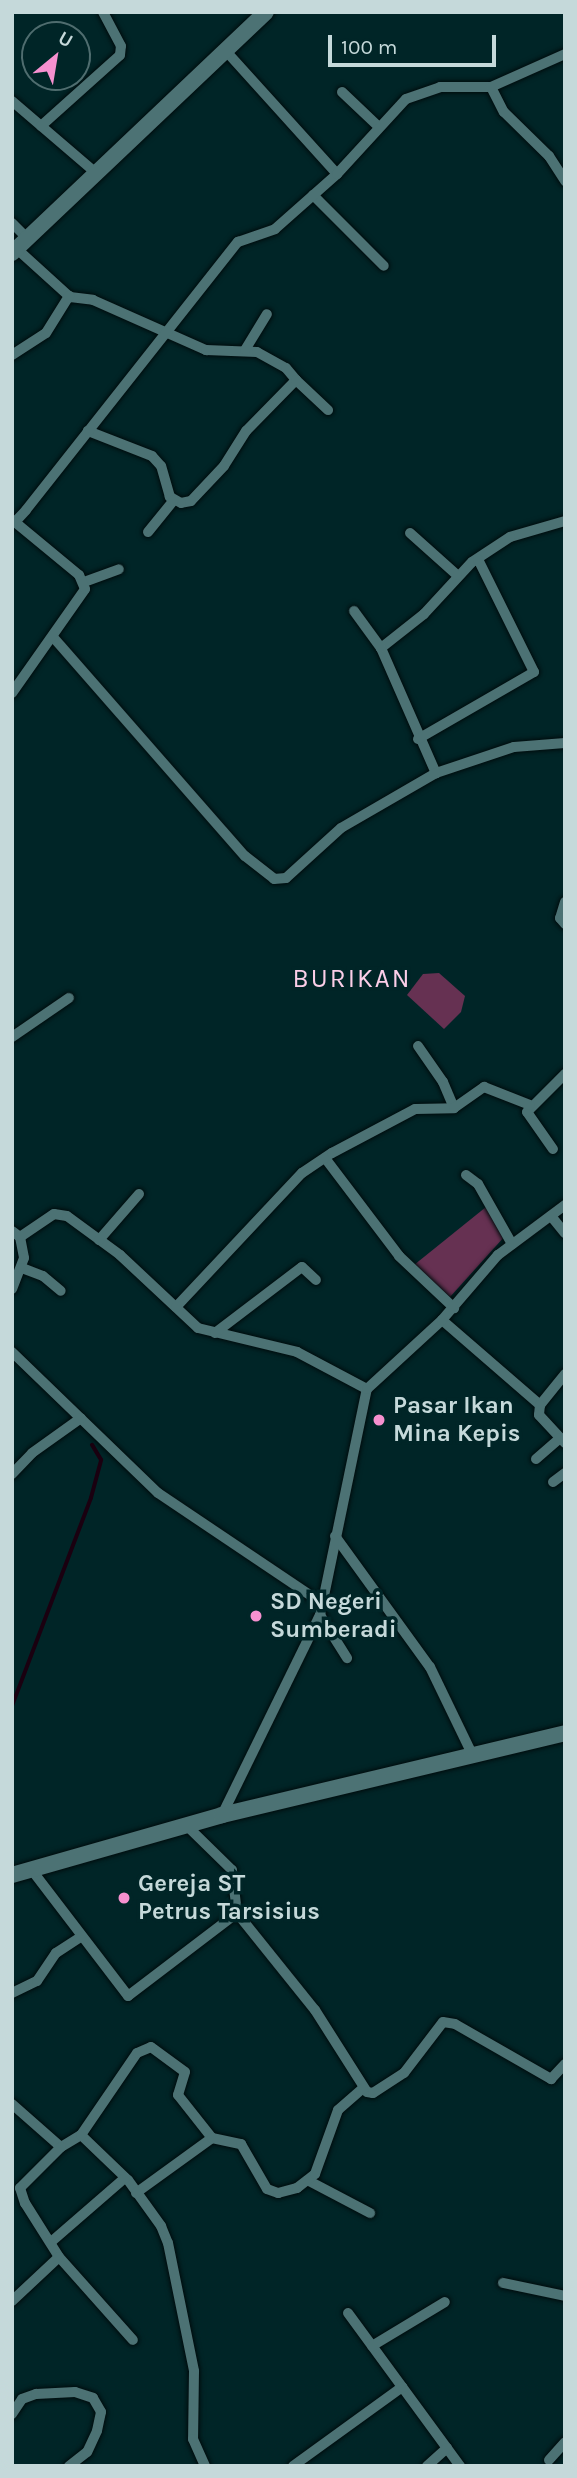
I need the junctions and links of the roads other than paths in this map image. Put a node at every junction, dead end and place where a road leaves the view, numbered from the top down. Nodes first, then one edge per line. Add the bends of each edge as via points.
1 (103, 12) edge
2 (265, 12) edge
3 (225, 50) junction
4 (565, 54) edge
5 (491, 87) junction
6 (342, 92) dead end
7 (12, 101) edge
8 (41, 126) junction
9 (379, 127) junction
10 (96, 173) junction
11 (337, 174) junction
12 (565, 181) edge
13 (313, 195) junction
14 (12, 223) edge
15 (19, 247) edge
16 (384, 266) dead end
17 (69, 296) junction
18 (267, 314) dead end
19 (164, 335) junction
20 (245, 350) junction
21 (12, 355) edge
22 (296, 380) junction
23 (328, 410) dead end
24 (88, 431) junction
25 (174, 500) junction
26 (14, 521) edge
27 (565, 521) edge
28 (148, 532) dead end
29 (410, 533) dead end
30 (478, 559) junction
31 (119, 569) dead end
32 (457, 575) junction
33 (84, 582) junction
34 (354, 611) dead end
35 (53, 637) junction
36 (381, 648) junction
37 (12, 693) edge
38 (418, 738) junction
39 (565, 743) edge
40 (436, 773) junction
41 (565, 902) edge
42 (565, 923) edge
43 (69, 998) dead end
44 (12, 1037) edge
45 (418, 1046) dead end
46 (565, 1074) edge
47 (530, 1105) junction
48 (454, 1108) junction
49 (553, 1149) dead end
50 (325, 1158) junction
51 (466, 1175) dead end
52 (139, 1194) dead end
53 (565, 1205) edge
54 (551, 1216) junction
55 (565, 1233) edge
56 (16, 1234) edge
57 (99, 1240) junction
58 (512, 1244) junction
59 (22, 1268) junction
60 (316, 1280) dead end
61 (12, 1289) edge
62 (61, 1291) dead end
63 (176, 1307) junction
64 (454, 1308) junction
65 (442, 1320) junction
66 (215, 1333) junction
67 (12, 1352) edge
68 (565, 1374) edge
69 (367, 1388) junction
70 (540, 1405) junction
71 (81, 1418) junction
72 (562, 1440) edge
73 (536, 1459) dead end
74 (565, 1473) edge
75 (12, 1474) edge
76 (553, 1482) dead end
77 (335, 1536) junction
78 (322, 1603) junction
79 (320, 1615) junction
80 (347, 1658) dead end
81 (565, 1734) edge
82 (473, 1756) junction
83 (222, 1815) junction
84 (186, 1825) junction
85 (31, 1869) junction
86 (12, 1875) edge
87 (237, 1913) junction
88 (81, 1937) junction
89 (12, 1993) edge
90 (565, 2064) edge
91 (363, 2088) junction
92 (12, 2104) edge
93 (81, 2135) junction
94 (212, 2138) junction
95 (61, 2147) junction
96 (125, 2178) junction
97 (309, 2181) junction
98 (16, 2190) edge
99 (136, 2193) junction
100 (370, 2213) dead end
101 (51, 2242) junction
102 (59, 2257) junction
103 (503, 2283) dead end
104 (565, 2296) edge
105 (12, 2301) edge
106 (444, 2302) dead end
107 (348, 2313) dead end
108 (133, 2340) dead end
109 (372, 2346) junction
110 (402, 2387) junction
111 (12, 2390) edge
112 (22, 2399) junction
113 (12, 2414) edge
114 (565, 2442) edge
115 (447, 2448) junction
116 (549, 2464) edge
117 (69, 2466) edge
118 (205, 2466) edge
119 (293, 2466) edge
120 (427, 2466) edge
121 (460, 2466) edge

1 - 8 street via 121,46 120,55
2 - 3 main road
3 - 10 main road
3 - 11 street
4 - 5 street
5 - 9 street via 440,87 419,93
5 - 12 street via 503,112 549,156
6 - 9 street
7 - 8 street
8 - 10 street
9 - 11 street
10 - 15 main road
11 - 13 street
13 - 16 street
13 - 19 street via 270,234 238,242
14 - 15 street
15 - 17 street
17 - 19 street via 93,300
17 - 21 street via 46,333
18 - 20 street
19 - 20 street via 206,350
19 - 24 street
20 - 22 street via 275,360
22 - 23 street
22 - 25 street via 246,431 224,466 191,501
24 - 25 street via 152,456 161,466 166,492
24 - 26 street
25 - 28 street
26 - 33 street
27 - 30 street via 510,537
29 - 32 street
30 - 32 street
30 - 38 street via 534,672
31 - 33 street
32 - 36 street via 424,614
33 - 35 street via 81,596
34 - 36 street
35 - 37 street
35 - 40 street via 245,856 274,879 286,878 341,828
36 - 38 street
38 - 40 street
39 - 40 street via 514,747
41 - 42 street via 560,918
43 - 44 street
45 - 48 street via 443,1082
46 - 47 street
47 - 48 street via 484,1087
47 - 49 street via 531,1122
48 - 50 street via 415,1109
50 - 63 street via 302,1173
50 - 64 street via 400,1256
51 - 58 street via 478,1184
52 - 57 street
53 - 54 street
54 - 55 street
54 - 58 street
56 - 57 street via 54,1214 67,1216
56 - 59 street
57 - 63 street
58 - 64 street
59 - 61 street
59 - 62 street via 43,1276
60 - 66 street via 302,1267
63 - 66 street via 198,1328
64 - 65 street
65 - 69 street
65 - 70 street
66 - 69 street via 297,1352
67 - 71 street
68 - 70 street
69 - 77 street
70 - 72 street via 539,1415
71 - 75 street via 32,1453
71 - 78 street via 122,1464 158,1493
72 - 73 street
74 - 76 street
77 - 78 street
77 - 82 street via 430,1667
78 - 79 street
79 - 80 street
79 - 83 street
81 - 82 main road
82 - 83 main road
83 - 84 main road
84 - 85 main road
84 - 87 street via 234,1875
85 - 86 main road
85 - 88 street
87 - 88 street via 128,1996
87 - 91 street via 315,2010
88 - 89 street via 56,1953 37,1981
90 - 91 street via 551,2079 455,2024 443,2022 404,2073 373,2093
91 - 97 street via 332,2119 323,2155
92 - 95 street
93 - 94 street via 137,2053 151,2047 185,2072 178,2095
93 - 95 street
93 - 96 street
94 - 97 street via 241,2144 267,2189 278,2193
94 - 99 street
95 - 98 street
96 - 99 street
96 - 101 street
97 - 100 street
98 - 101 street
99 - 118 street via 168,2243 194,2371 193,2439
101 - 102 street
102 - 105 street
102 - 108 street
103 - 104 street
106 - 109 street
107 - 109 street
109 - 110 street
110 - 115 street
110 - 119 street
111 - 112 street
112 - 113 street
112 - 117 street via 75,2392 100,2405 92,2444
114 - 116 street
115 - 120 street
115 - 121 street

